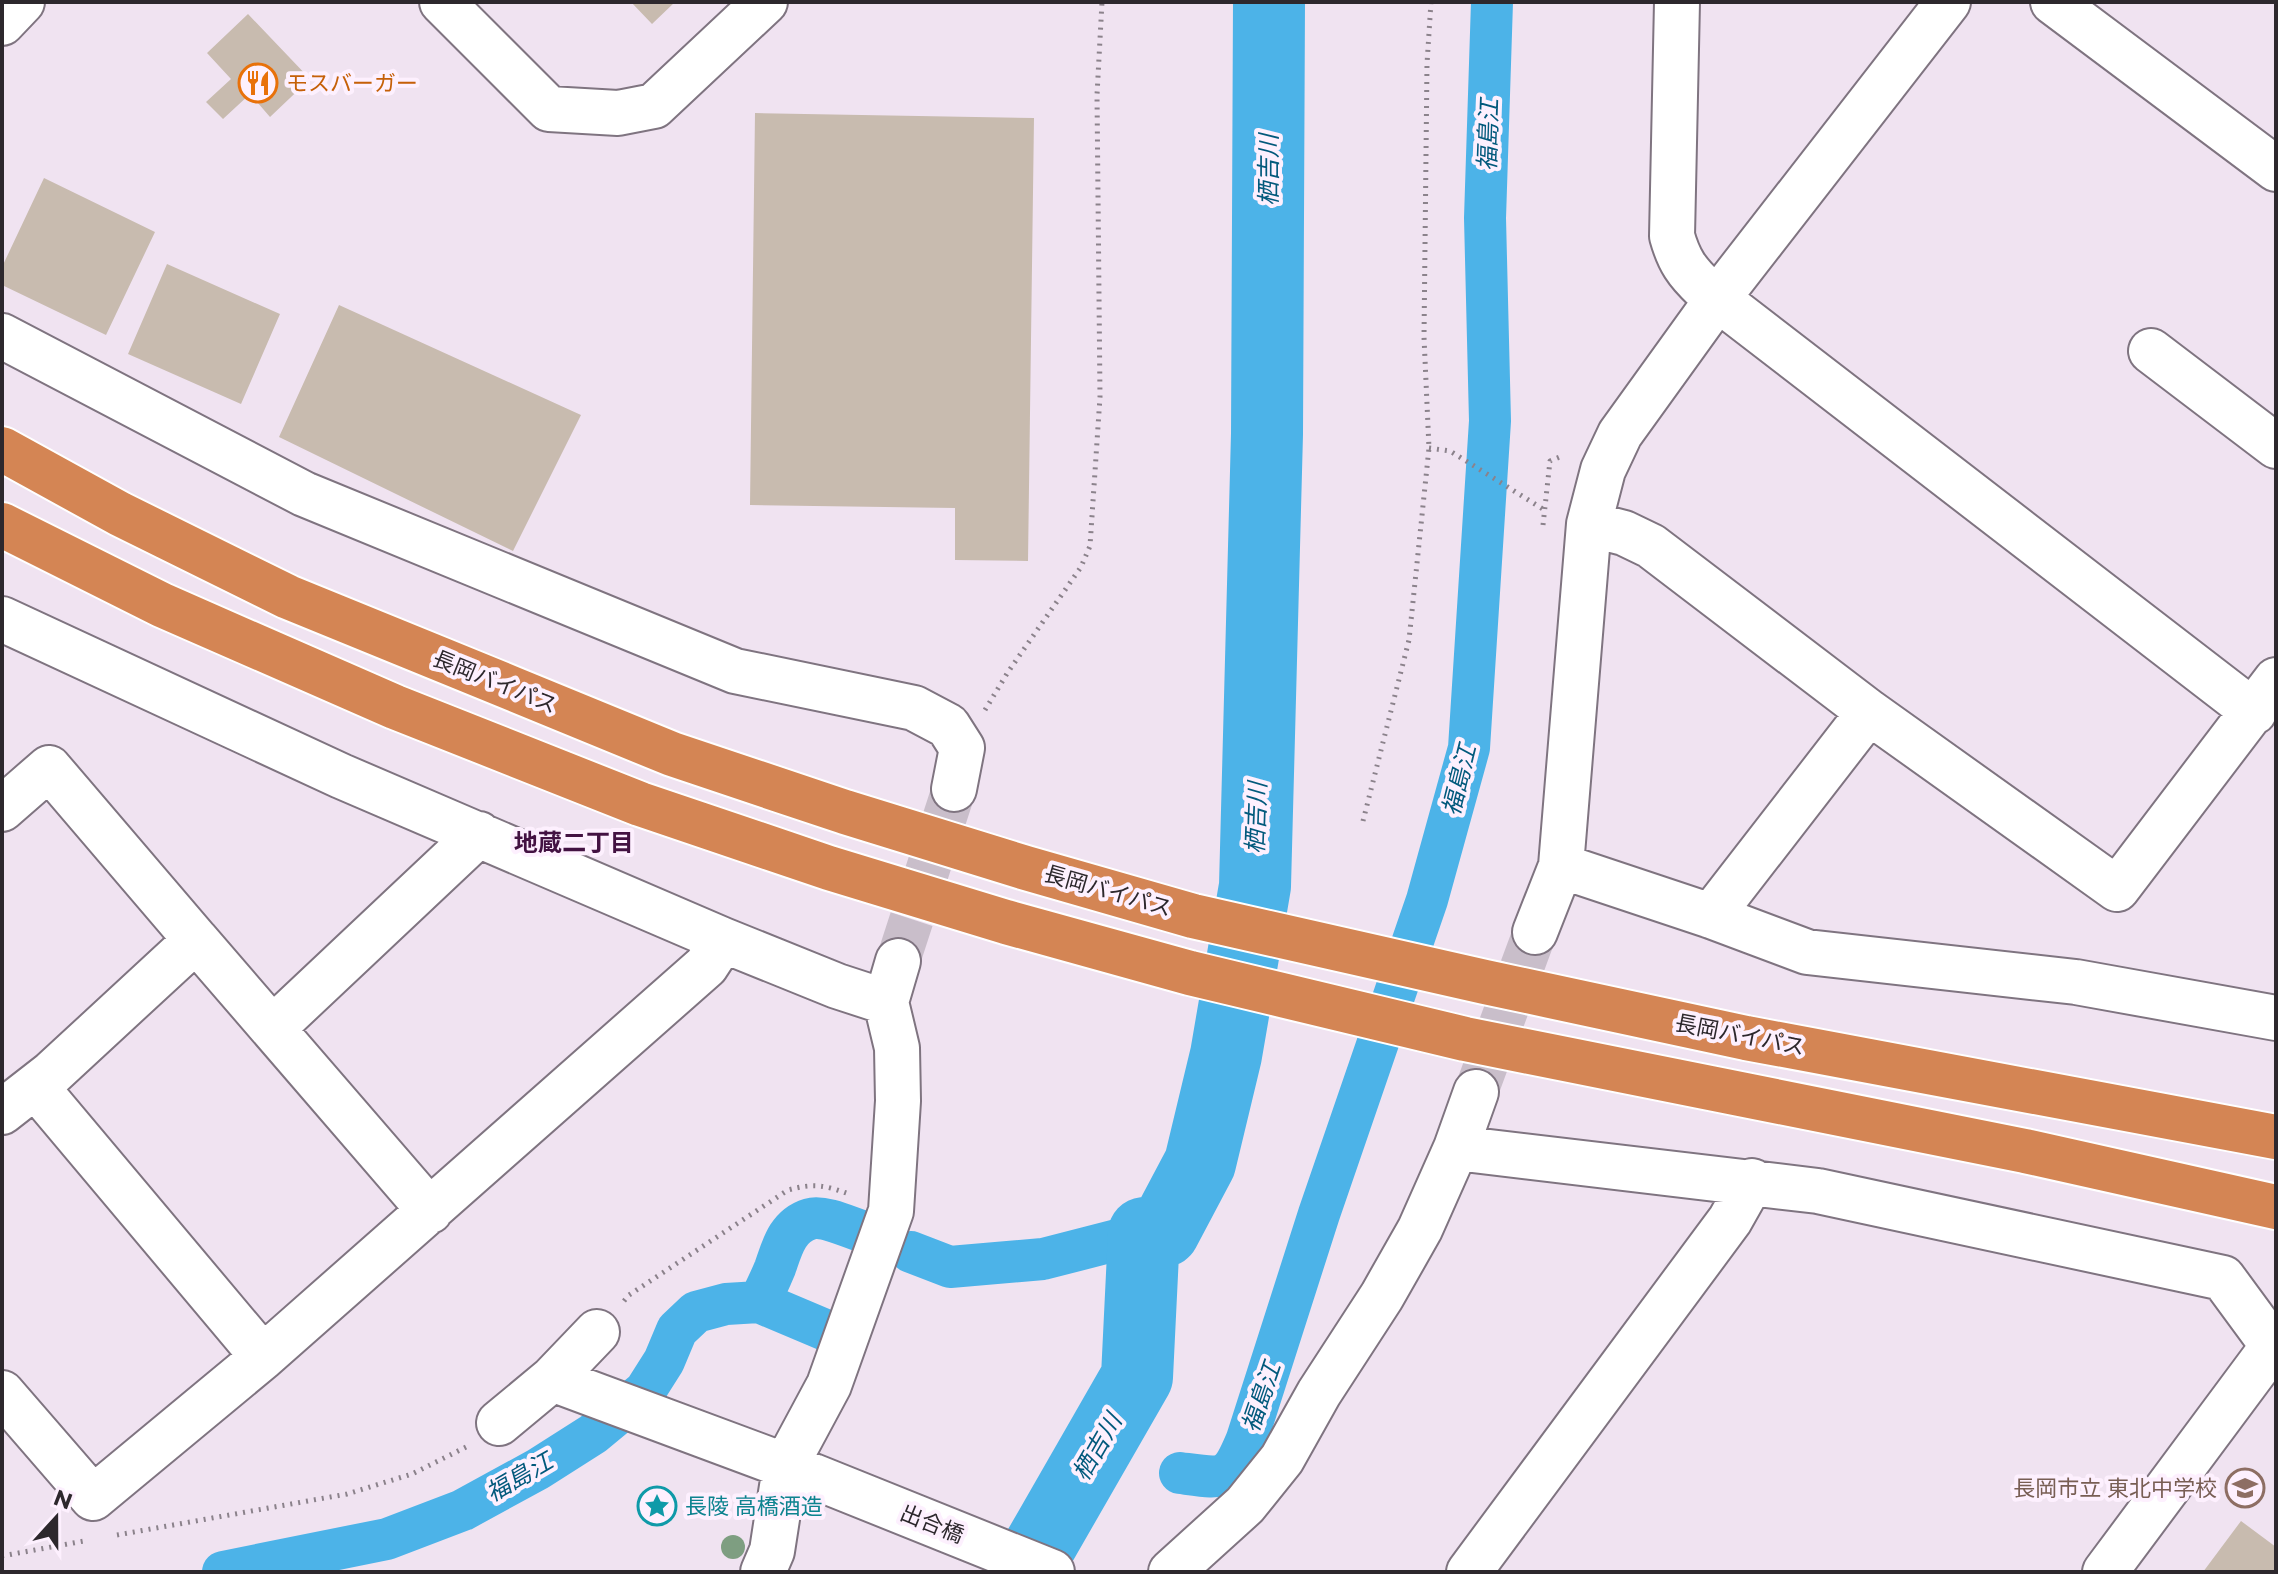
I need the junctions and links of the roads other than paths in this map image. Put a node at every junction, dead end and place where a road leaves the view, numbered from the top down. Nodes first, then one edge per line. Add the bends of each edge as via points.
1 (22, 2) edge
2 (442, 2) edge
3 (765, 2) edge
4 (1677, 2) edge
5 (1948, 2) edge
6 (2053, 2) edge
7 (2, 23) edge
8 (2276, 169) edge
9 (1718, 298) junction
10 (2, 336) edge
11 (2151, 351) dead end
12 (2276, 446) edge
13 (2, 449) edge
14 (1589, 524) junction
15 (2, 525) edge
16 (8, 634) edge
17 (2265, 696) edge
18 (1869, 712) junction
19 (958, 769) tunnel mouth
20 (2, 809) edge
21 (479, 834) junction
22 (1561, 866) junction
23 (1711, 916) junction
24 (1535, 932) tunnel mouth
25 (196, 940) junction
26 (723, 940) junction
27 (898, 961) tunnel mouth
28 (886, 1002) junction
29 (2276, 1018) edge
30 (273, 1028) junction
31 (1476, 1092) tunnel mouth
32 (19, 1100) edge
33 (2276, 1137) edge
34 (1456, 1148) junction
35 (1752, 1181) junction
36 (2276, 1207) edge
37 (430, 1211) junction
38 (597, 1332) road end
39 (2274, 1344) edge
40 (263, 1357) junction
41 (561, 1383) junction
42 (2, 1393) edge
43 (499, 1423) road end
44 (799, 1471) junction
45 (763, 1572) edge
46 (1052, 1572) edge
47 (1171, 1572) edge
48 (1469, 1572) edge
49 (2105, 1572) edge

1 - 7 street
2 - 3 street via 549,109 618,113 654,106
4 - 9 street via 1672,236 1689,274
5 - 9 street
6 - 8 street
9 - 14 street via 1620,434 1603,470
9 - 17 street
10 - 19 street via 304,494 735,671 914,708 948,726
11 - 12 street
13 - 33 highway, 長岡バイパス via 288,597 497,683 672,754 1026,868 1193,916 1485,982 1746,1038
14 - 18 street via 1651,546
14 - 22 street
15 - 36 highway via 205,624 395,707 640,804 1006,922 1465,1039
16 - 21 street
17 - 18 street via 2117,889
18 - 23 street
20 - 25 street via 49,768
21 - 26 street
21 - 30 street
22 - 23 street
22 - 24 street
23 - 29 street via 1807,952 2076,982
25 - 30 street
25 - 32 street
26 - 28 street
26 - 37 street via 706,966
27 - 28 street
28 - 44 street via 897,1048 891,1211
30 - 37 street
31 - 34 street
32 - 40 street
34 - 35 street
34 - 47 street via 1420,1229 1282,1459 1245,1505
35 - 39 street via 2223,1278
35 - 48 street via 1730,1220
37 - 40 street
38 - 41 street
39 - 49 street
40 - 42 street via 93,1498
41 - 43 street
41 - 44 street, 出合橋
44 - 45 street
44 - 46 street, 出合橋

